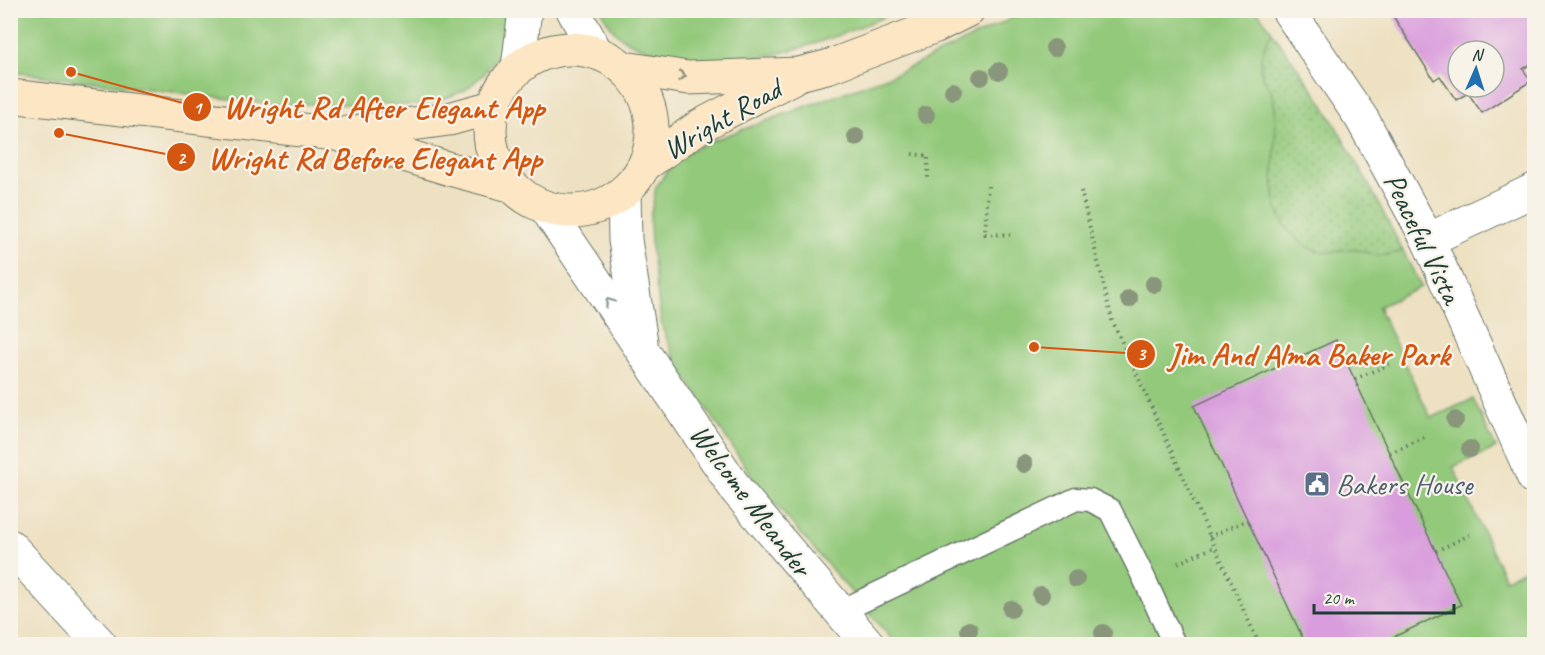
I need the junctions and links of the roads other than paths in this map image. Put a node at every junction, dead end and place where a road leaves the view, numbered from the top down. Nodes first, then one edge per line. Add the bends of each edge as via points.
1 (525, 10) edge
2 (573, 10) edge
3 (968, 10) edge
4 (1288, 10) edge
5 (596, 52) junction
6 (518, 68) junction
7 (624, 68) junction
8 (799, 74) junction
9 (10, 96) edge
10 (493, 107) junction
11 (336, 134) junction
12 (646, 164) junction
13 (510, 185) junction
14 (1534, 190) edge
15 (624, 192) junction
16 (546, 208) junction
17 (1428, 240) junction
18 (642, 350) junction
19 (1534, 478) edge
20 (10, 546) edge
21 (839, 612) junction
22 (100, 645) edge
23 (868, 645) edge
24 (1174, 645) edge

1 - 6 street
2 - 5 street
3 - 8 street, Wright Road via 926,30
4 - 17 street, Peaceful Vista via 1362,119
5 - 6 street via 568,48 542,54
5 - 7 street
6 - 10 street via 502,85
7 -> 8 street, Wright Road via 688,78
7 - 12 street via 644,93 652,116 653,141
8 - 12 street, Wright Road via 699,126
9 - 11 street
10 - 11 street via 449,119
10 - 13 street via 489,134 495,161
11 - 13 street
12 - 15 street
13 - 16 street
14 - 17 street
15 - 16 street via 601,206 573,212
15 - 18 street, Welcome Meander via 625,240
18 -> 16 street, Welcome Meander
17 - 19 street, Peaceful Vista
18 - 21 street, Welcome Meander via 738,492
20 - 22 street
21 - 23 street, Welcome Meander
21 - 24 lane via 1076,499 1090,500 1110,510

